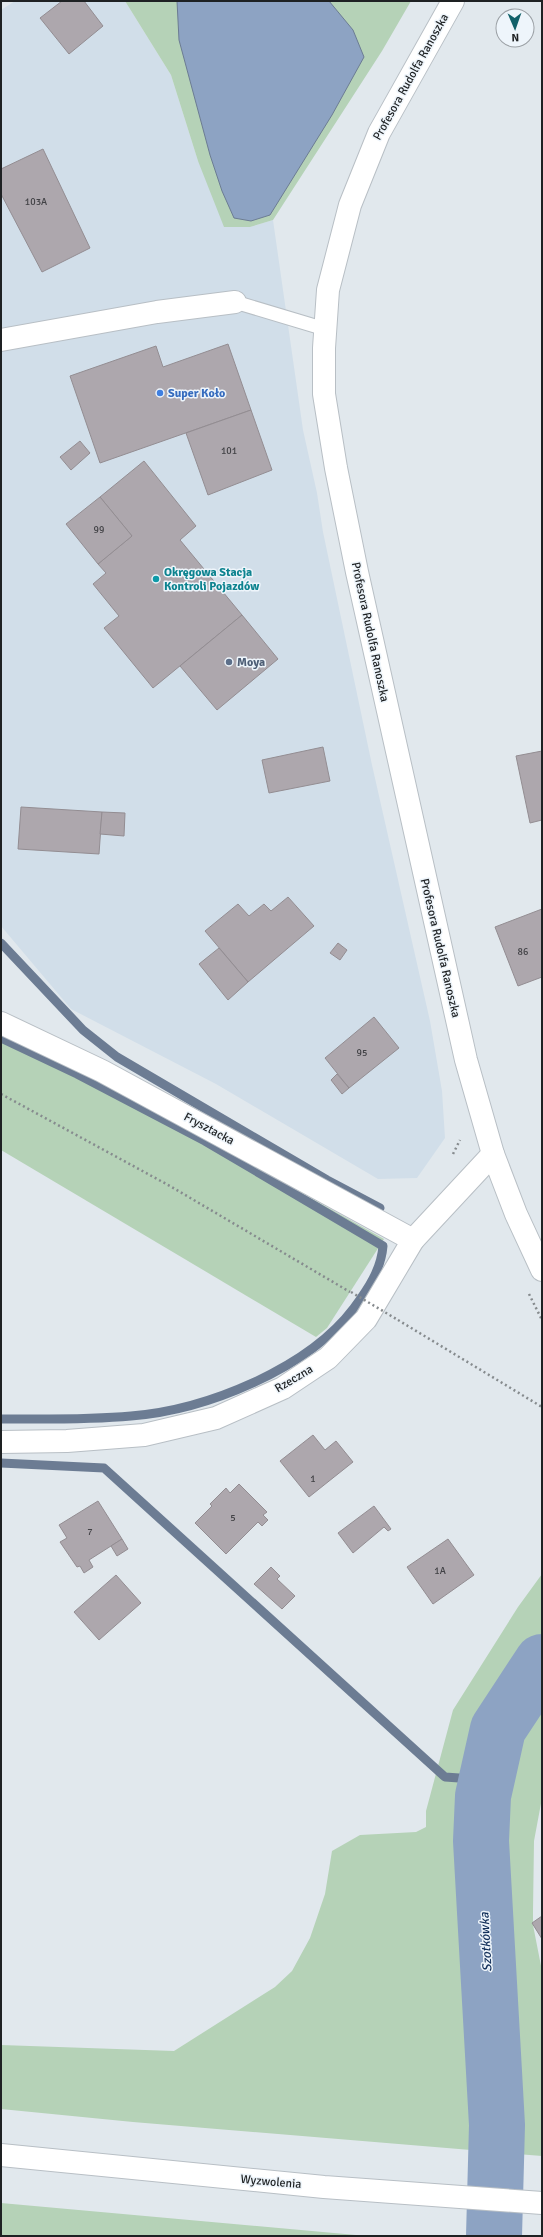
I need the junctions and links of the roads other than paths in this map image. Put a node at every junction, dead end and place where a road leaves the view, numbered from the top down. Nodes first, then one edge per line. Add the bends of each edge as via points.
1 (453, 1) edge
2 (235, 302) joint
3 (325, 330) junction
4 (1, 340) edge
5 (1, 1023) edge
6 (494, 1154) junction
7 (414, 1240) junction
8 (542, 1270) edge
9 (1, 1442) edge
10 (1, 2156) edge
11 (538, 2202) edge

1 - 3 street, Profesora Rudolfa Ranoszka via 379,133 350,205 328,290
2 - 3 lane
2 - 4 street via 157,312
3 - 6 street, Profesora Rudolfa Ranoszka via 324,394 354,557 461,1038
5 - 7 street, Frysztacka via 102,1071
6 - 7 street, Rzeczna
6 - 8 street, Profesora Rudolfa Ranoszka via 516,1214
7 - 9 street, Rzeczna via 366,1319 328,1358 283,1388 216,1418 144,1435 67,1441
10 - 11 street, Wyzwolenia via 308,2185

